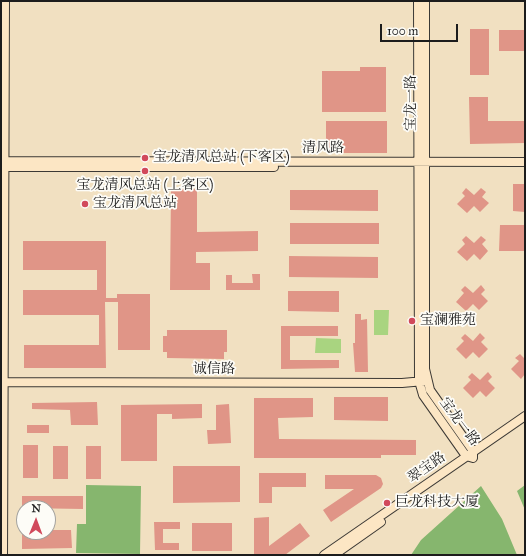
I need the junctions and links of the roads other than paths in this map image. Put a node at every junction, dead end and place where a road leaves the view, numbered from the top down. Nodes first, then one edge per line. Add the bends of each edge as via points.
1 (5, 1) edge
2 (418, 1) edge
3 (426, 1) edge
4 (525, 162) edge
5 (2, 164) edge
6 (421, 165) junction
7 (525, 168) edge
8 (423, 381) junction
9 (2, 382) edge
10 (525, 416) edge
11 (525, 422) edge
12 (470, 455) junction
13 (3, 555) edge
14 (324, 555) edge
15 (334, 555) edge

1 - 5 street
2 - 6 street, 宝龙一路
3 - 6 street, 宝龙一路
4 - 6 street, 清风路
5 - 6 street, 清风路
5 - 9 street
6 - 7 street, 清风路
6 - 8 street, 宝龙一路
8 - 9 street, 诚信路
8 - 12 street, 宝龙一路 via 423,394
9 - 13 street
10 - 12 street, 翠宝路
11 - 12 street, 翠宝路
12 - 14 street, 翠宝路
12 - 15 street, 翠宝路

